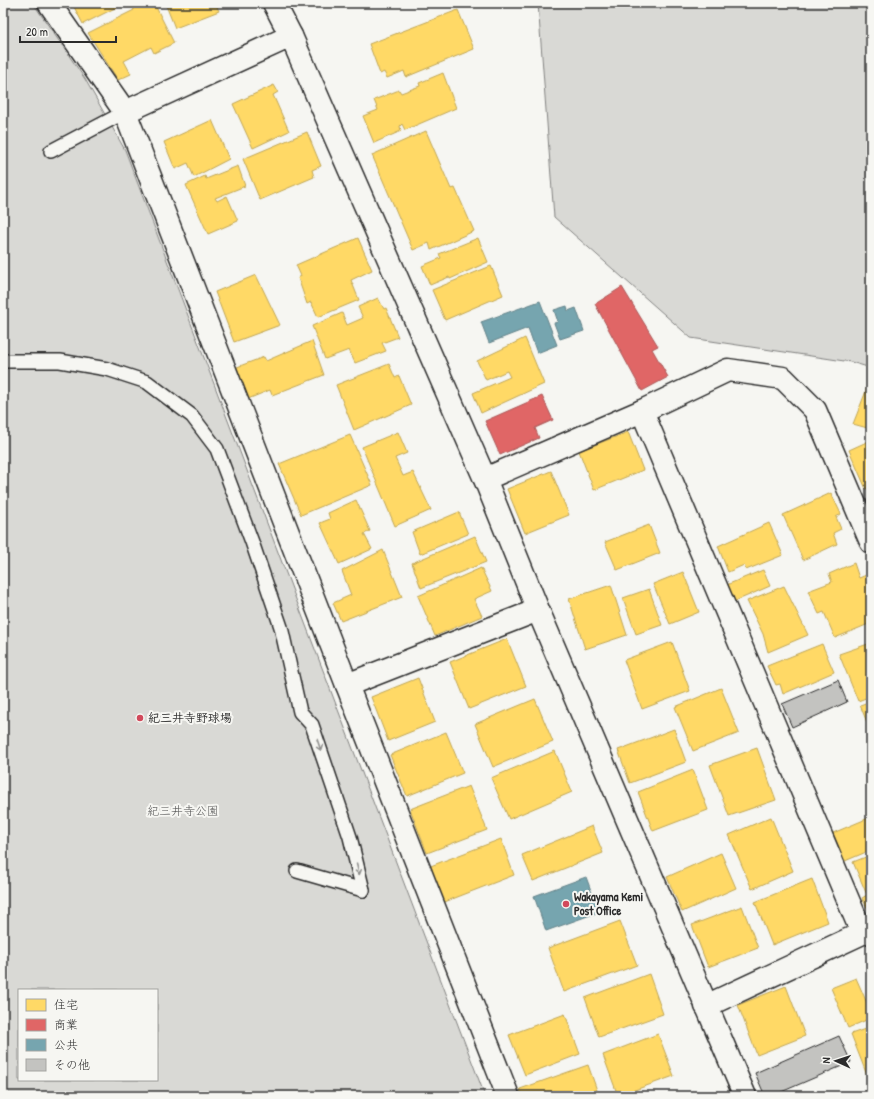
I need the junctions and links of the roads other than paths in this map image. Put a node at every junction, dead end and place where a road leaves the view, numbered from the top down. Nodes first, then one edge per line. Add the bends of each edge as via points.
1 (49, 3) edge
2 (274, 3) edge
3 (291, 36) junction
4 (124, 112) junction
5 (51, 150) dead end
6 (3, 361) edge
7 (642, 411) junction
8 (485, 479) junction
9 (871, 542) edge
10 (538, 610) junction
11 (347, 685) junction
12 (297, 871) dead end
13 (866, 931) edge
14 (706, 1006) junction
15 (508, 1096) edge
16 (745, 1096) edge

1 - 4 street
2 - 3 street
3 - 4 street
3 - 8 street
4 - 5 lane
4 - 11 street
6 -> 12 lane via 60,361 107,369 147,382 192,416 217,449 281,627 300,712 312,725 350,837 363,890
7 - 8 street
7 - 9 street via 728,370 783,378 815,410
7 - 13 street
8 - 10 street
10 - 11 street
10 - 14 street
11 - 15 street
13 - 14 street
14 - 16 street

